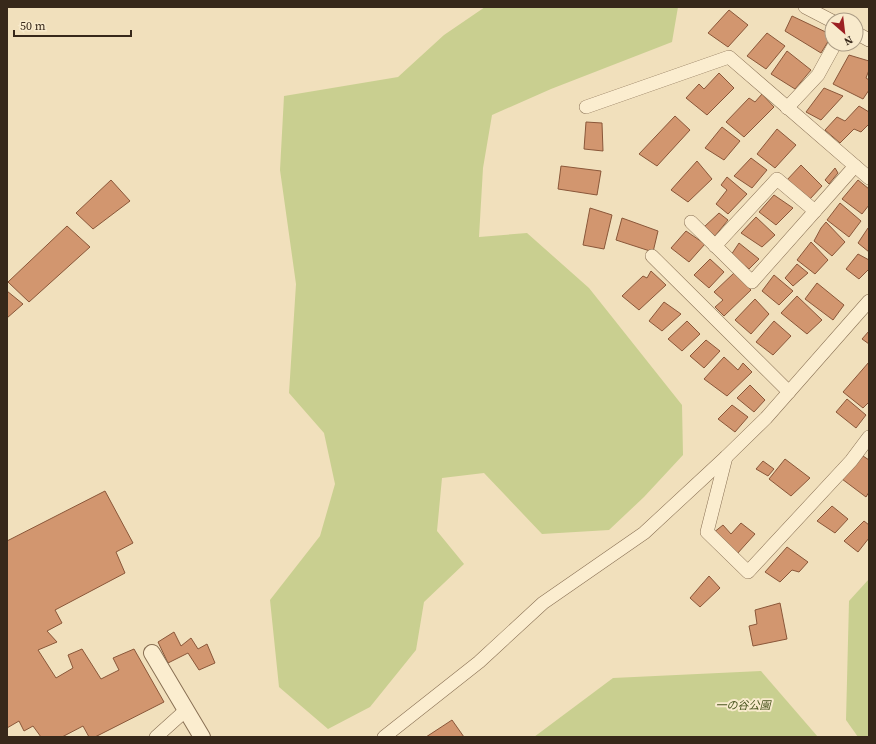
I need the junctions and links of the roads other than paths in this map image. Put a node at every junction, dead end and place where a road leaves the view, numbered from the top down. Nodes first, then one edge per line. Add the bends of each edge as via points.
1 (805, 7) edge
2 (824, 17) edge
3 (831, 52) edge
4 (586, 107) dead end
5 (788, 108) junction
6 (855, 166) junction
7 (869, 178) edge
8 (814, 211) junction
9 (691, 222) dead end
10 (715, 246) junction
11 (652, 256) dead end
12 (869, 301) edge
13 (789, 392) junction
14 (869, 437) edge
15 (726, 457) junction
16 (152, 653) dead end
17 (186, 710) junction
18 (156, 737) edge
19 (202, 737) edge
20 (384, 737) edge

1 - 2 street
3 - 5 street via 818,75
4 - 5 street via 729,57
5 - 6 street
6 - 7 street
6 - 8 street
8 - 10 street via 777,179
8 - 10 street via 752,282
9 - 10 street
11 - 13 street
12 - 13 street
13 - 15 street
14 - 15 street via 852,461 748,572 707,532
15 - 20 street via 644,533 543,604 479,662
16 - 17 street
17 - 18 street
17 - 19 street

